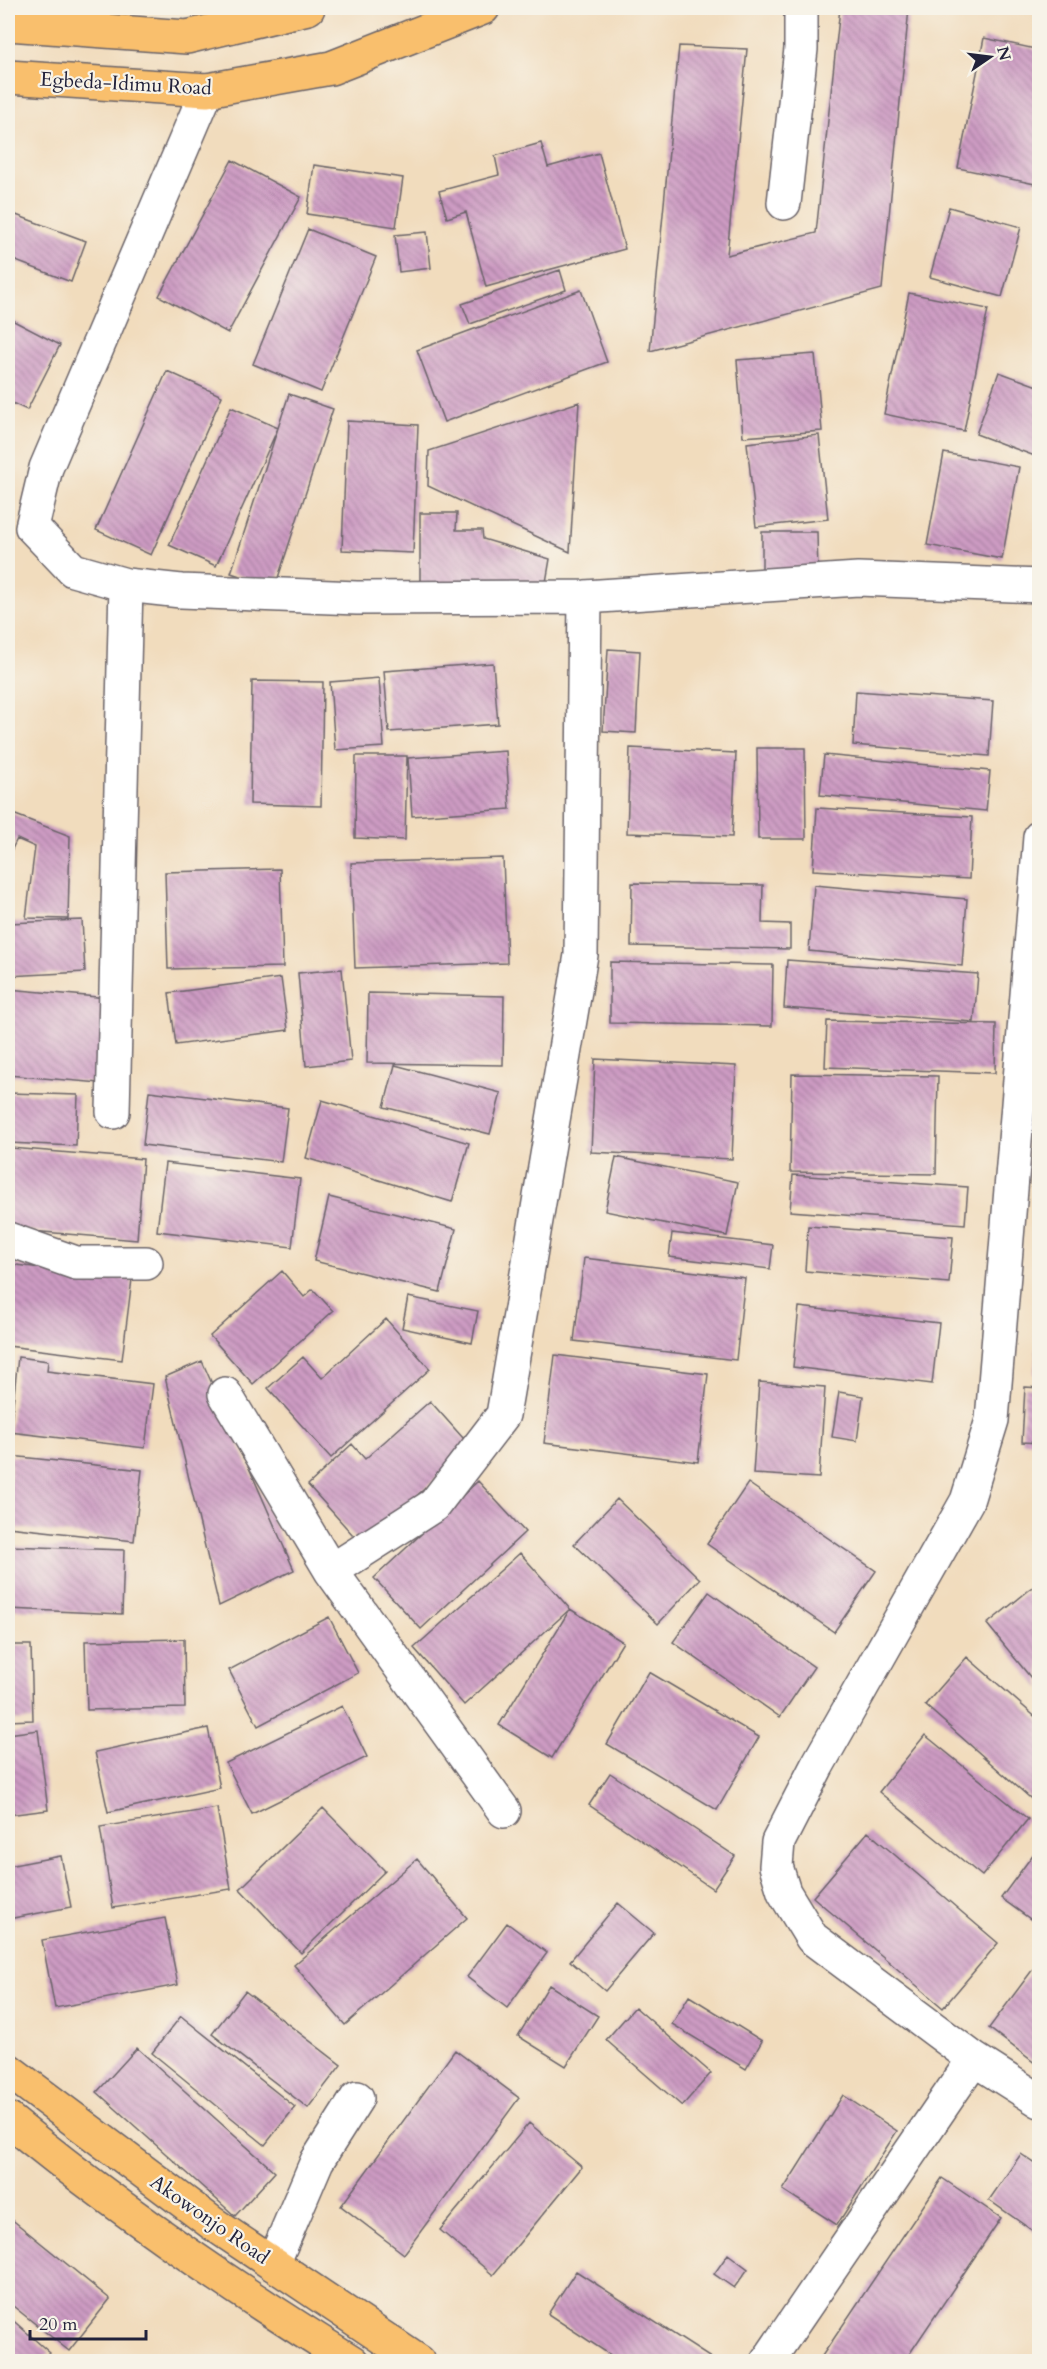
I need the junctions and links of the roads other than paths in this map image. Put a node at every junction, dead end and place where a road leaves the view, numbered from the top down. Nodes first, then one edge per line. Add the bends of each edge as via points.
1 (308, 8) edge
2 (483, 8) edge
3 (801, 8) edge
4 (8, 24) edge
5 (8, 77) edge
6 (207, 90) junction
7 (784, 202) dead end
8 (126, 585) junction
9 (1040, 586) edge
10 (585, 597) junction
11 (1040, 837) edge
12 (113, 1112) dead end
13 (8, 1239) edge
14 (146, 1263) dead end
15 (225, 1394) dead end
16 (331, 1571) junction
17 (504, 1811) dead end
18 (974, 2059) junction
19 (8, 2070) edge
20 (357, 2098) dead end
21 (1040, 2101) edge
22 (8, 2119) edge
23 (273, 2264) junction
24 (352, 2361) edge
25 (419, 2361) edge
26 (767, 2361) edge

1 - 4 main road via 187,37
2 - 6 main road, Egbeda-Idimu Road via 331,68
3 - 7 street via 801,49
5 - 6 main road, Egbeda-Idimu Road
6 - 8 street via 46,468 32,527 73,570
8 - 10 street via 357,598
8 - 12 street
9 - 10 street via 858,579
10 - 16 street via 580,955 503,1415 434,1505
11 - 18 street via 992,1420 967,1501 817,1766 778,1842 776,1866 784,1892 812,1938
13 - 14 street via 76,1263
15 - 16 street
16 - 17 street
18 - 21 street
18 - 26 street
19 - 23 main road, Akowonjo Road
20 - 23 street via 317,2161
22 - 24 main road, Akowonjo Road via 136,2217
23 - 25 main road, Akowonjo Road

